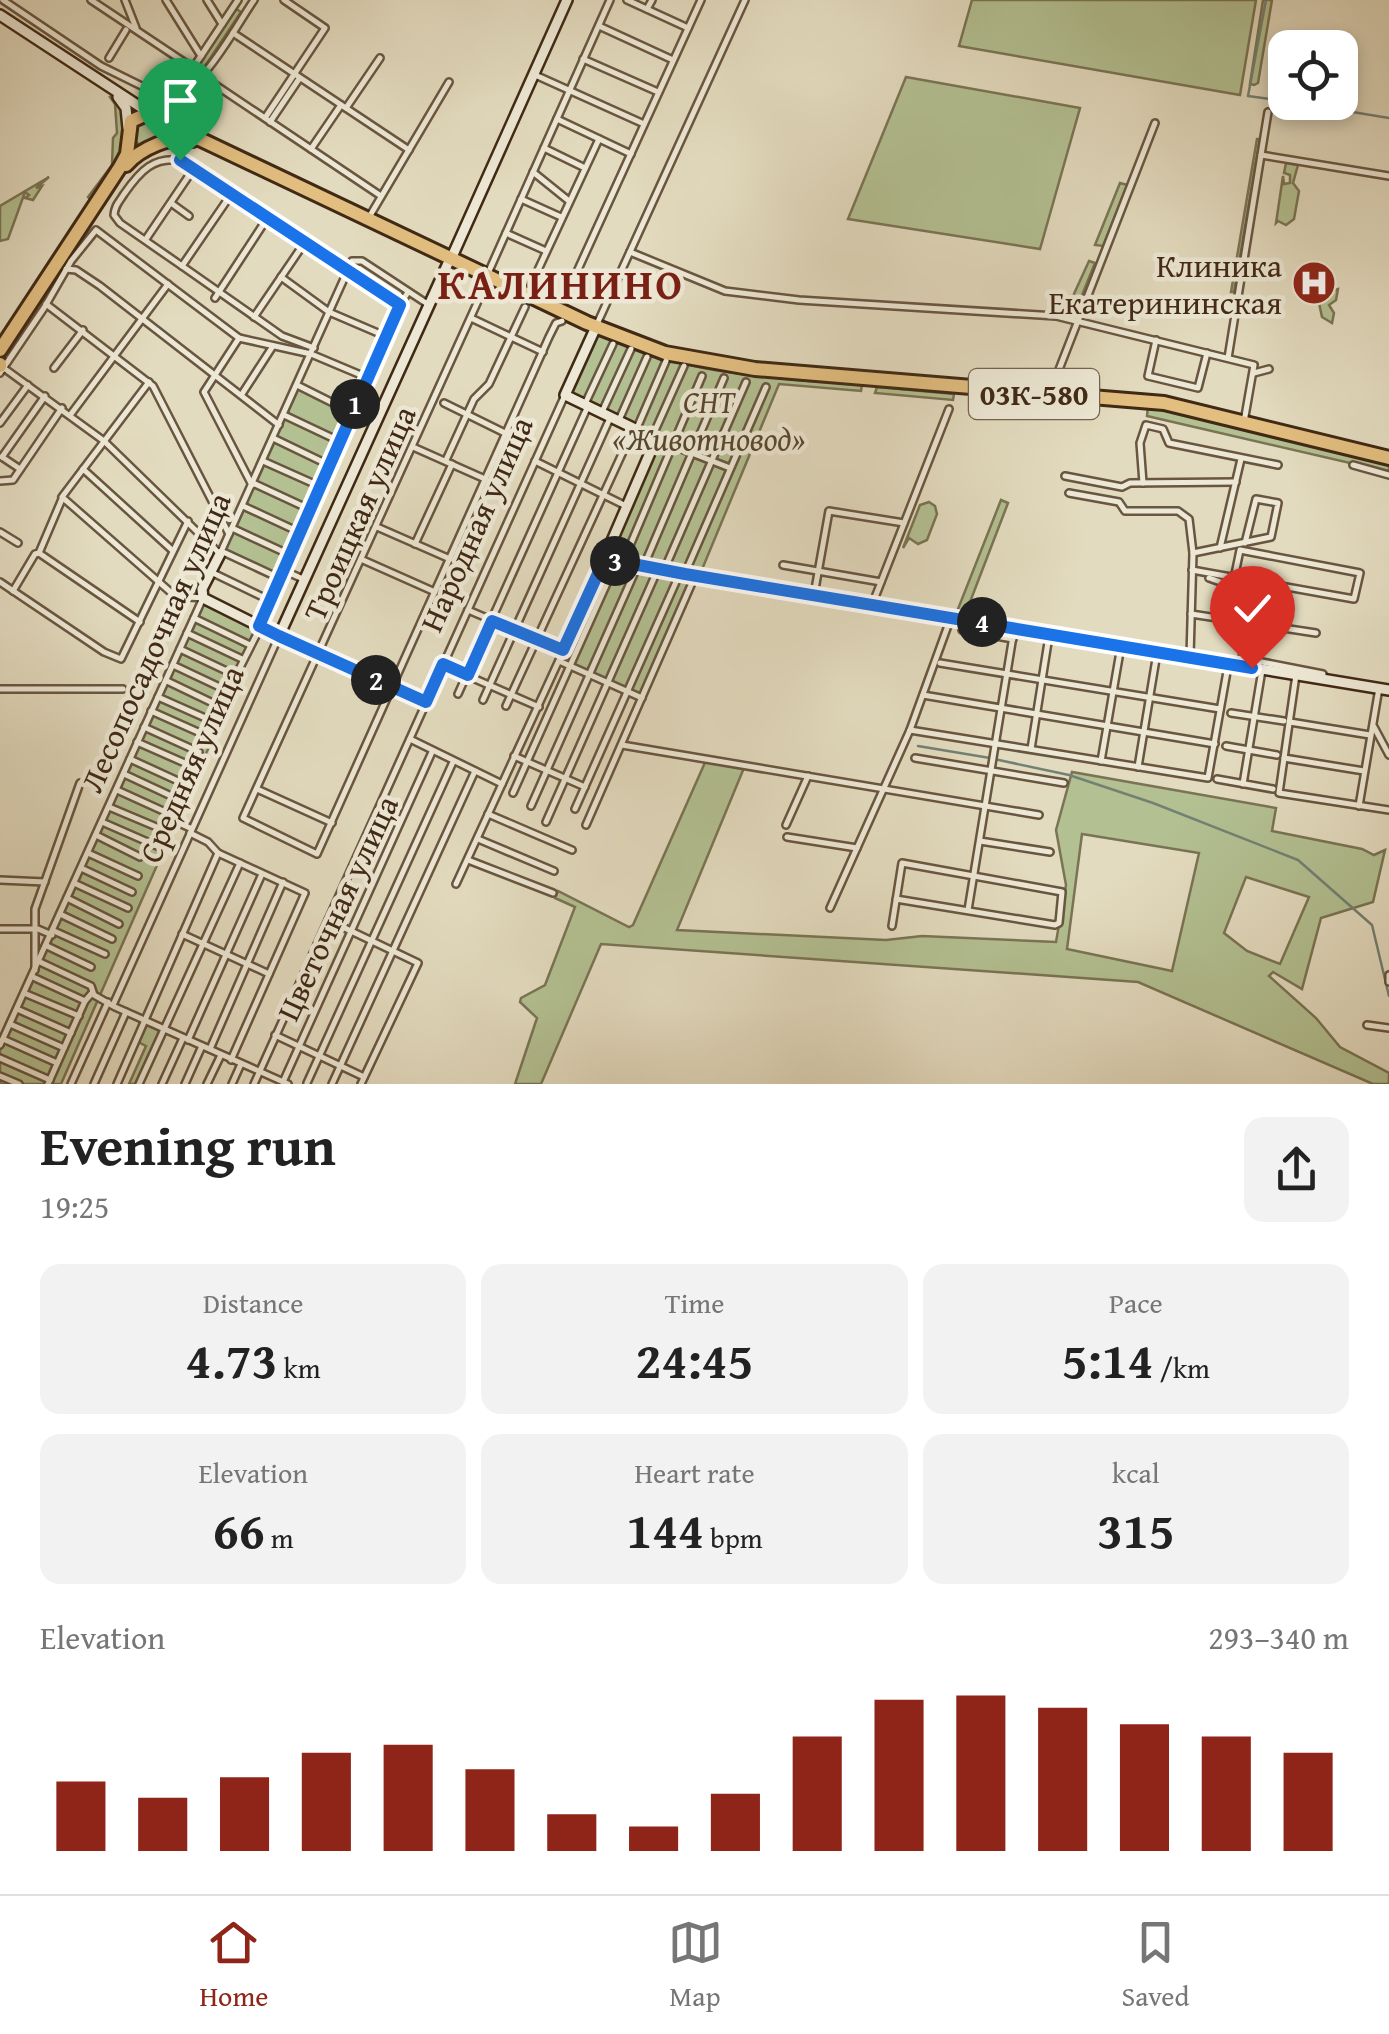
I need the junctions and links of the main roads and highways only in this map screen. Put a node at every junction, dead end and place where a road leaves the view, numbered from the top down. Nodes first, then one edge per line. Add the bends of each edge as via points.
1 (156, 117) junction
2 (129, 132) junction
3 (152, 147) junction
4 (368, 221) junction
5 (451, 258) junction
6 (596, 328) junction
7 (1, 362) edge
8 (1245, 420) junction
9 (1389, 459) edge

1 - 2 highway via 136,117
1 - 3 highway via 163,134
1 - 4 highway, 03К-580
2 - 3 highway via 135,145
2 - 7 highway via 120,167
3 - 4 highway, 03К-580 via 190,138
3 - 7 highway via 126,165
4 - 5 highway, 03К-580
5 - 6 highway, 03К-580
5 - 6 highway, 03К-580
6 - 8 highway, 03К-580 via 690,359 1164,403
6 - 8 highway, 03К-580 via 690,361 1151,404
8 - 9 highway, 03К-580
8 - 9 highway, 03К-580

